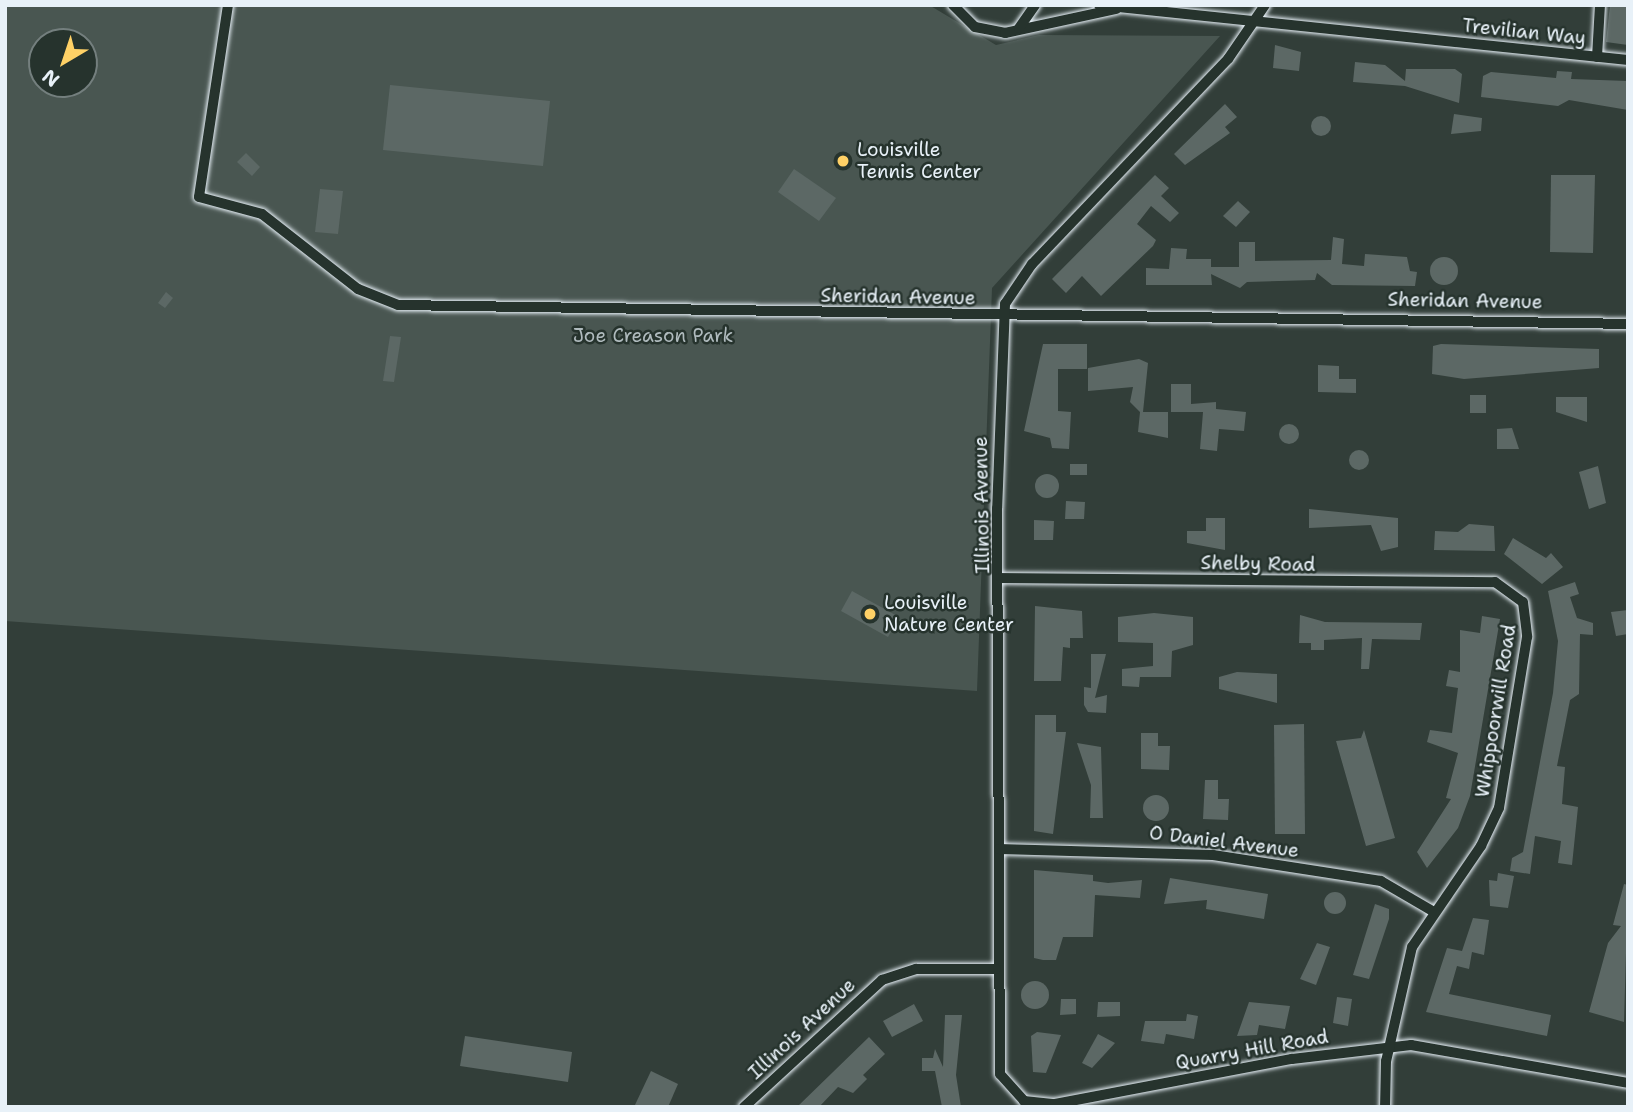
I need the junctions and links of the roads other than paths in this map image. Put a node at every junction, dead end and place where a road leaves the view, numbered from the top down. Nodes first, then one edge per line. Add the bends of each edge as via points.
1 (228, 5) edge
2 (953, 5) edge
3 (1035, 5) edge
4 (1099, 5) edge
5 (1265, 5) edge
6 (1600, 5) edge
7 (1124, 6) edge
8 (1260, 19) junction
9 (1019, 28) junction
10 (1597, 57) junction
11 (1628, 60) edge
12 (1002, 317) junction
13 (1628, 324) edge
14 (1001, 578) junction
15 (1513, 590) joint
16 (999, 849) junction
17 (1434, 912) junction
18 (996, 969) junction
19 (1390, 1047) junction
20 (1628, 1083) edge
21 (744, 1107) edge
22 (1385, 1107) edge

1 - 12 street, Sheridan Avenue via 199,197 262,214 358,289 410,307
2 - 9 street, Trevilian Way via 975,27 1005,33
3 - 9 street
4 - 7 street, Trevilian Way
5 - 8 street, Illinois Avenue
6 - 10 street
7 - 8 street, Trevilian Way
7 - 9 street, Trevilian Way
8 - 10 street, Trevilian Way
8 - 12 street, Illinois Avenue via 1032,264
10 - 11 street, Trevilian Way
12 - 13 street, Sheridan Avenue
12 - 14 street, Illinois Avenue
14 - 15 street, Shelby Road via 1495,582
14 - 16 street, Illinois Avenue
15 - 17 street, Whippoorwill Road via 1528,624 1499,808 1481,846
16 - 17 street, O Daniel Avenue via 1213,855 1381,881
16 - 18 street, Illinois Avenue
17 - 19 street, Whippoorwill Road via 1401,978
18 - 19 street, Quarry Hill Road via 1000,1074 1013,1094 1037,1104
18 - 21 street, Illinois Avenue via 916,969 882,980
19 - 20 street, Quarry Hill Road via 1436,1048
19 - 22 street, Whippoorwill Road

